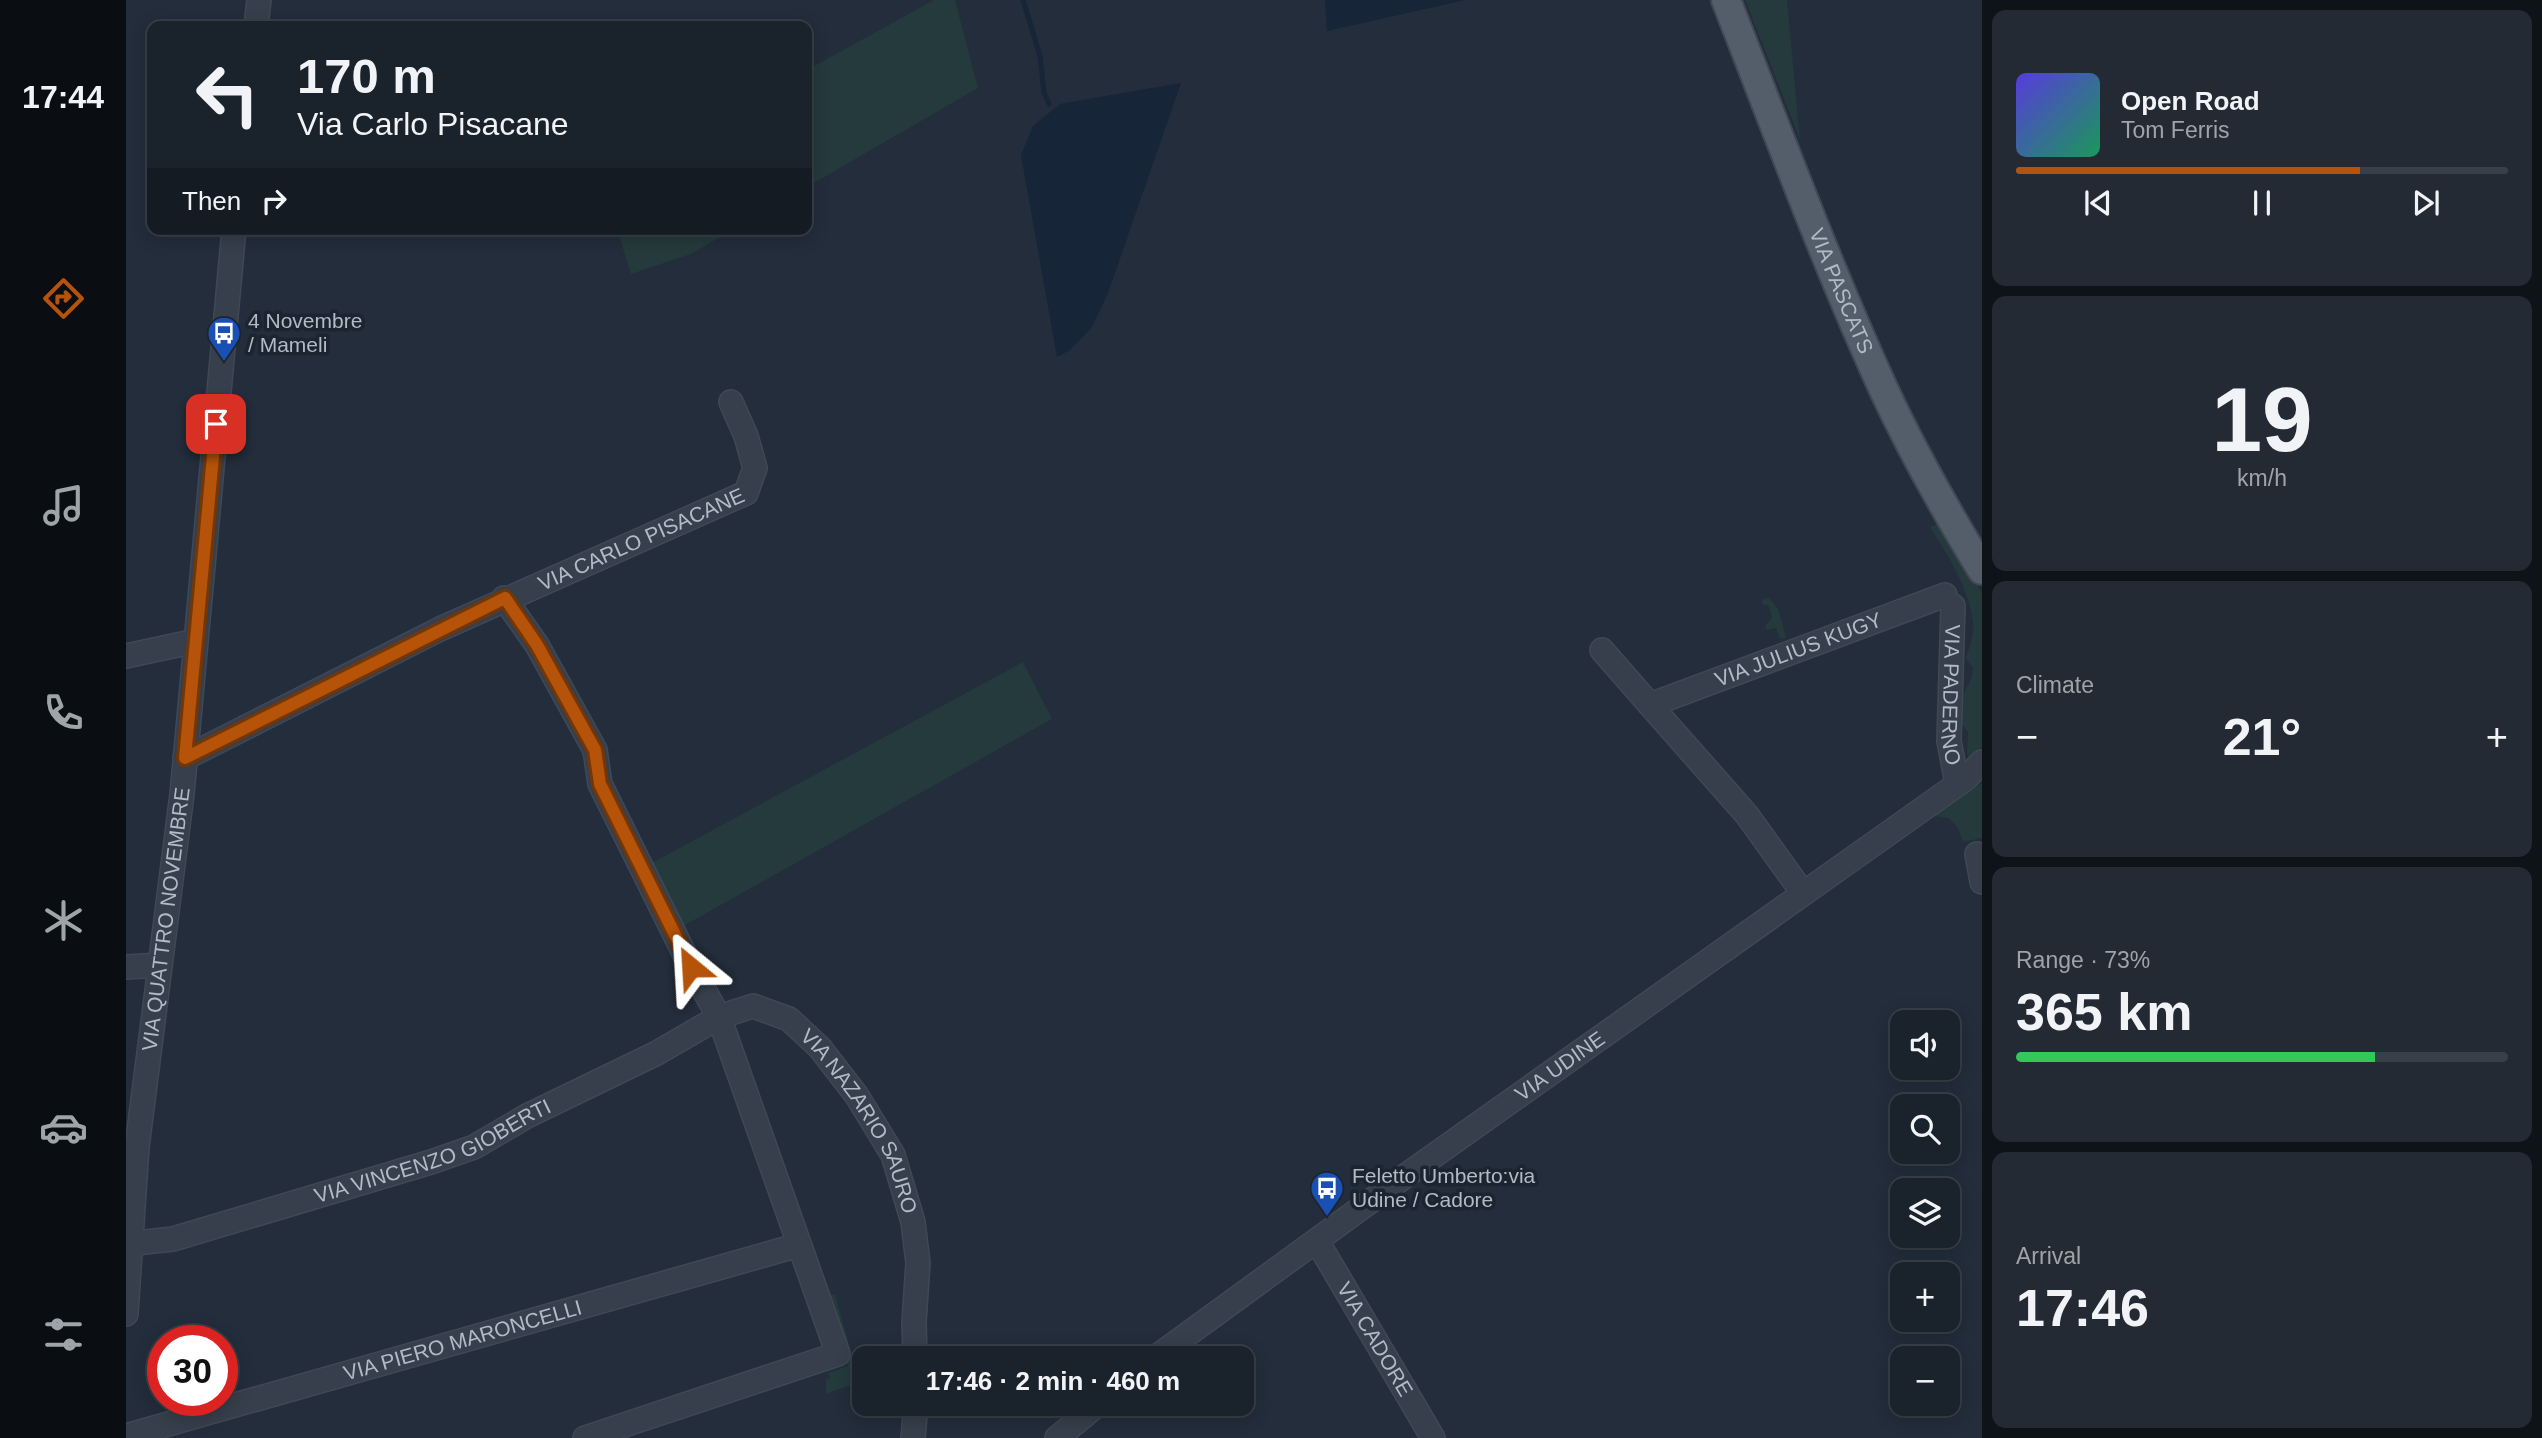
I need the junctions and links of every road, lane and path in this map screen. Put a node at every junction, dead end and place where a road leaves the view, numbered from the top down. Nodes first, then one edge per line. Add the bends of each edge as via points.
1 (259, 0) edge
2 (1726, 0) edge
3 (257, 21) edge
4 (233, 235) edge
5 (731, 402) dead end
6 (1982, 569) edge
7 (505, 598) junction
8 (1949, 601) joint
9 (196, 641) junction
10 (1602, 650) dead end
11 (126, 656) edge
12 (1650, 705) junction
13 (185, 758) junction
14 (1982, 762) edge
15 (1968, 779) edge
16 (1977, 854) dead end
17 (1982, 882) edge
18 (1802, 893) junction
19 (159, 965) junction
20 (126, 967) edge
21 (719, 1017) junction
22 (137, 1147) junction
23 (126, 1176) edge
24 (1317, 1241) junction
25 (128, 1244) edge
26 (799, 1245) junction
27 (126, 1314) edge
28 (915, 1346) edge
29 (1172, 1346) edge
30 (915, 1416) edge
31 (1084, 1416) edge
32 (126, 1436) edge
33 (585, 1438) edge
34 (913, 1438) edge
35 (1057, 1438) edge
36 (1433, 1438) edge

1 - 3 street
2 - 6 main road, VIA PASCATS via 1883,388
4 - 9 street, VIA QUATTRO NOVEMBRE
5 - 7 street, VIA CARLO PISACANE via 755,468 746,493
7 - 13 street, VIA CARLO PISACANE
7 - 21 street via 537,645 595,750 600,784
8 - 12 street, VIA JULIUS KUGY
8 - 15 street, VIA PADERNO via 1949,741
9 - 11 street
9 - 13 street, VIA QUATTRO NOVEMBRE
10 - 12 street
12 - 18 street via 1747,815
13 - 19 street, VIA QUATTRO NOVEMBRE
14 - 15 street, VIA UDINE
15 - 18 street, VIA UDINE
16 - 17 street
18 - 24 street, VIA UDINE
19 - 20 street
19 - 22 street, VIA QUATTRO NOVEMBRE
21 - 25 street, VIA VINCENZO GIOBERTI via 474,1147 173,1239
21 - 26 street
21 - 28 street, VIA NAZARIO SAURO via 753,1006 789,1019 820,1048 858,1096 893,1155 914,1222
22 - 23 street
22 - 25 street, VIA QUATTRO NOVEMBRE
24 - 29 street, VIA UDINE
24 - 36 street, VIA CADORE
25 - 27 street, VIA QUATTRO NOVEMBRE
26 - 32 street, VIA PIERO MARONCELLI
26 - 33 street via 838,1354
30 - 34 street
31 - 35 street

